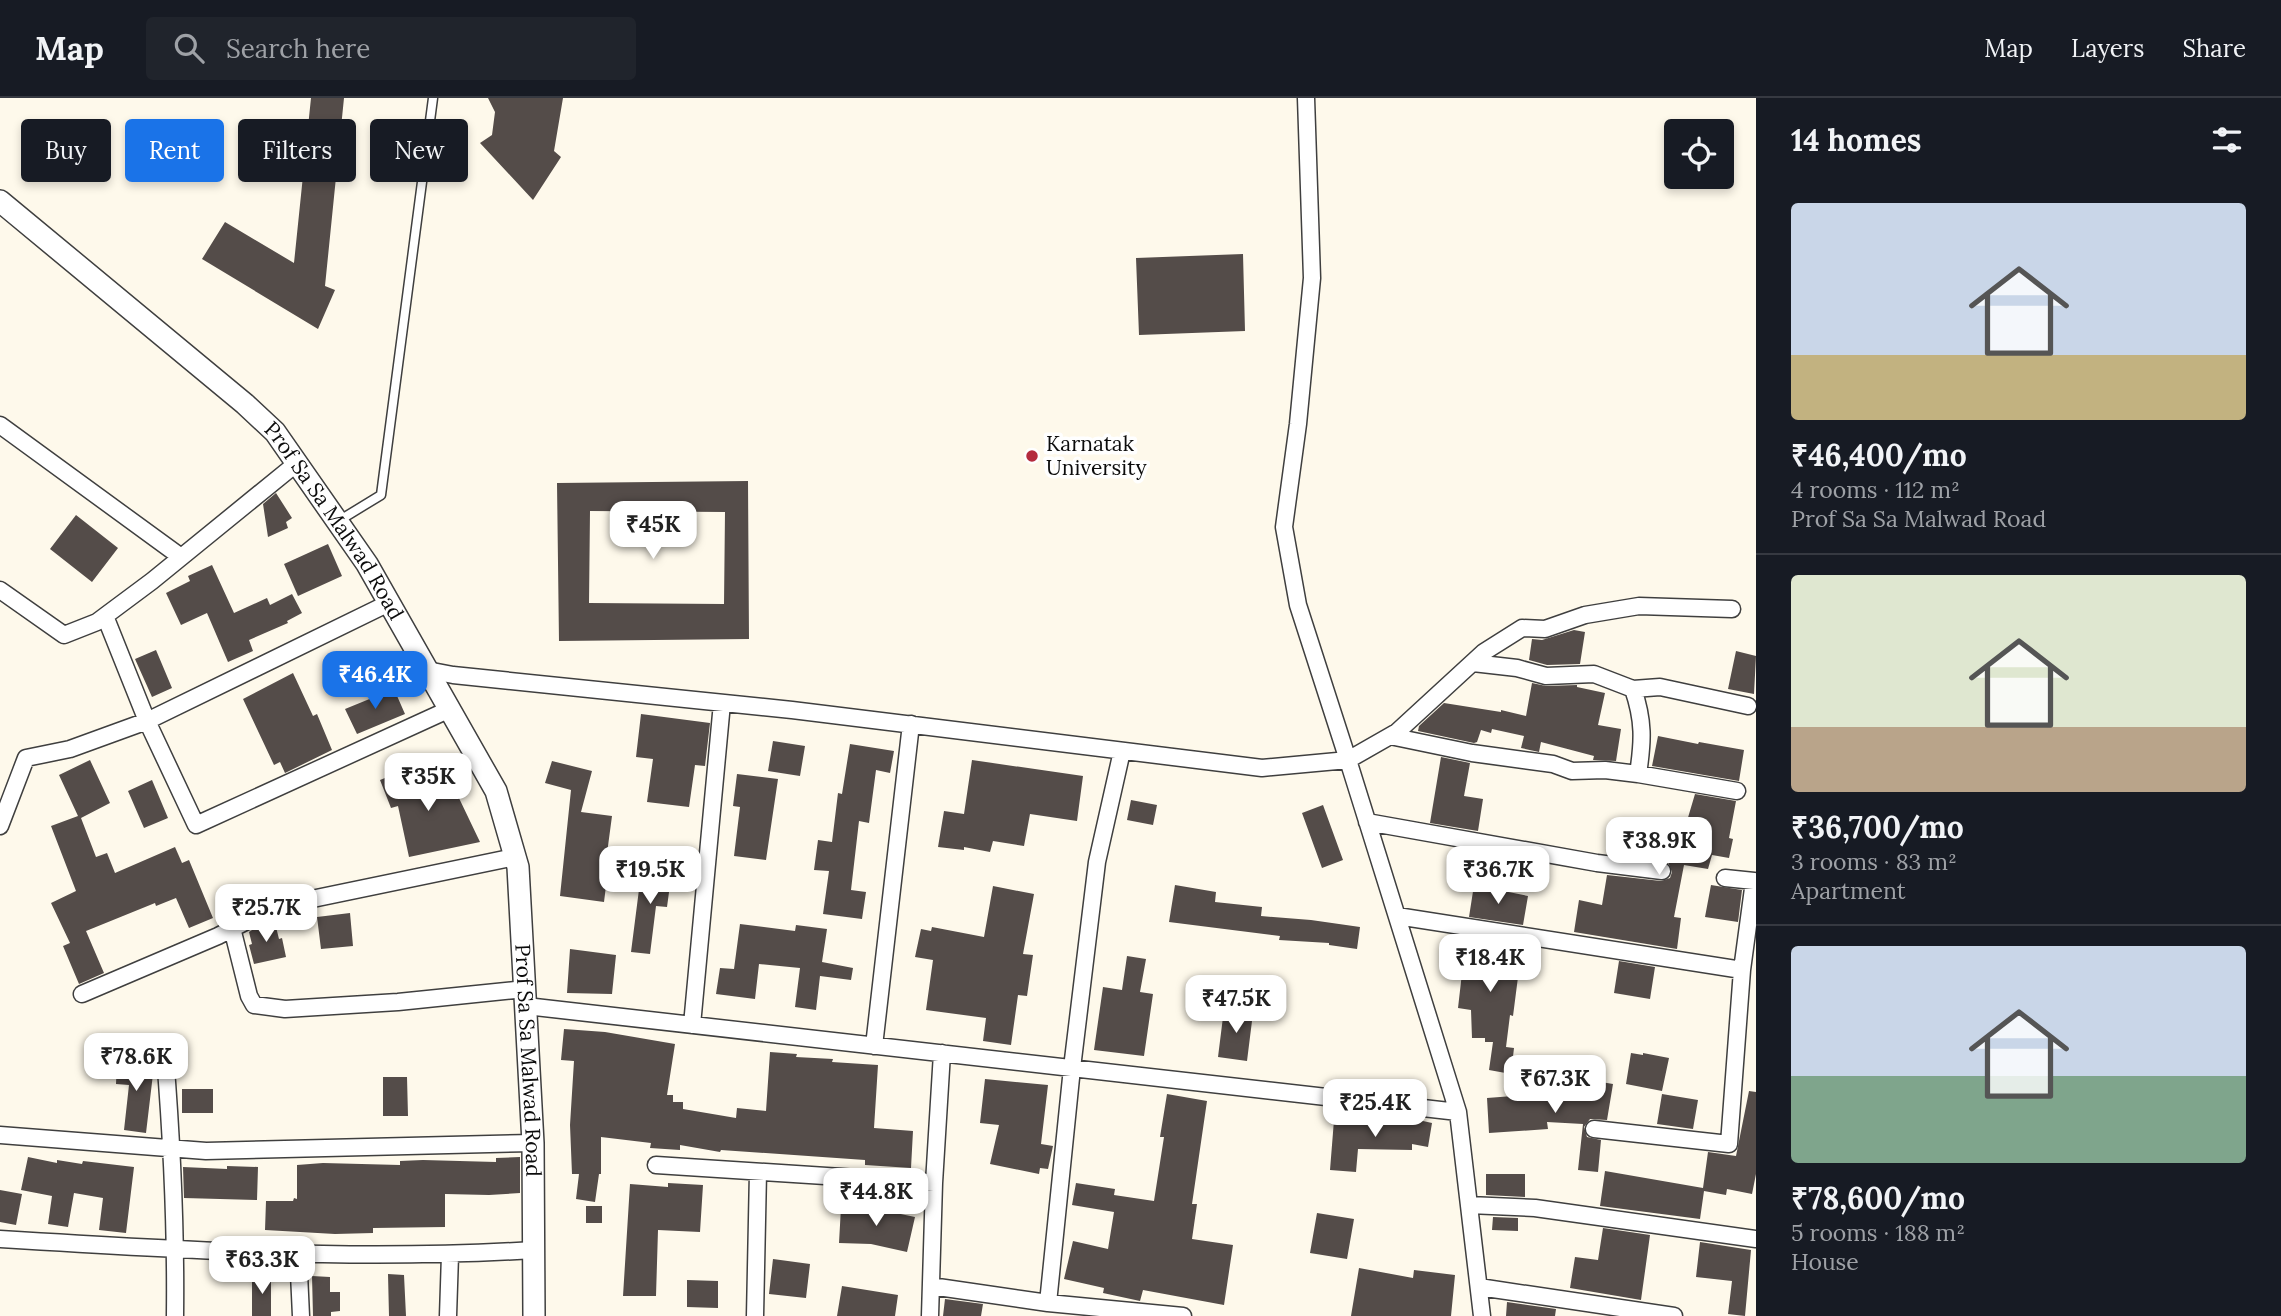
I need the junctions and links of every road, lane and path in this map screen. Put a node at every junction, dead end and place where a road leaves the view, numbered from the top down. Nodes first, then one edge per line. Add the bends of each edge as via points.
1 (433, 98) edge
2 (1306, 98) edge
3 (0, 201) edge
4 (0, 425) edge
5 (297, 463) junction
6 (337, 522) junction
7 (181, 557) junction
8 (0, 590) edge
9 (389, 603) junction
10 (1732, 609) dead end
11 (104, 616) junction
12 (1473, 663) junction
13 (427, 670) junction
14 (1633, 689) junction
15 (722, 702) junction
16 (1748, 706) dead end
17 (450, 709) junction
18 (147, 721) junction
19 (911, 724) junction
20 (1390, 736) junction
21 (1122, 751) junction
22 (1348, 760) junction
23 (1638, 774) junction
24 (1737, 791) dead end
25 (1367, 822) junction
26 (0, 826) edge
27 (515, 857) junction
28 (1662, 871) dead end
29 (1725, 878) dead end
30 (229, 905) dead end
31 (249, 912) junction
32 (1397, 916) junction
33 (232, 928) junction
34 (1747, 960) edge
35 (82, 993) dead end
36 (525, 998) junction
37 (692, 1025) junction
38 (874, 1046) junction
39 (942, 1054) junction
40 (165, 1056) dead end
41 (1072, 1068) junction
42 (1458, 1112) junction
43 (1594, 1129) dead end
44 (0, 1135) edge
45 (533, 1143) junction
46 (172, 1149) junction
47 (656, 1165) dead end
48 (758, 1172) junction
49 (934, 1182) junction
50 (1469, 1205) junction
51 (0, 1239) edge
52 (1756, 1239) edge
53 (176, 1250) junction
54 (534, 1250) junction
55 (298, 1252) junction
56 (450, 1255) junction
57 (931, 1286) junction
58 (1479, 1287) junction
59 (1048, 1303) junction
60 (175, 1316) edge
61 (301, 1316) edge
62 (448, 1316) edge
63 (534, 1316) edge
64 (755, 1316) edge
65 (930, 1316) edge
66 (1183, 1316) edge
67 (1482, 1316) edge
68 (1674, 1316) edge

1 - 6 lane via 381,495
2 - 22 street via 1312,278 1284,527 1298,605
3 - 5 street, Prof Sa Sa Malwad Road via 245,404 275,432
4 - 7 street
5 - 6 street, Prof Sa Sa Malwad Road
5 - 7 street
6 - 9 street, Prof Sa Sa Malwad Road
7 - 11 street
8 - 11 street via 64,635
9 - 13 street, Prof Sa Sa Malwad Road
9 - 18 street
10 - 12 street via 1639,607 1585,615 1545,629 1522,628
11 - 18 street
12 - 14 street via 1546,676 1594,674
12 - 20 street
13 - 15 street
13 - 17 street, Prof Sa Sa Malwad Road
14 - 16 street via 1660,687
14 - 23 street via 1643,730
15 - 19 street
15 - 37 street
17 - 18 street via 195,825
17 - 27 street, Prof Sa Sa Malwad Road via 496,791
18 - 26 street via 70,750 26,758
19 - 21 street
19 - 38 street
20 - 22 street
20 - 23 street via 1572,771
21 - 22 street via 1262,768
21 - 41 street via 1097,862
22 - 25 street
23 - 24 street
25 - 28 street
25 - 32 street
27 - 31 street
27 - 36 street, Prof Sa Sa Malwad Road
29 - 34 street via 1754,881
30 - 31 street
31 - 33 street via 247,921
32 - 34 street
32 - 42 street
33 - 35 street
33 - 36 street via 254,1005 285,1009
34 - 43 street via 1729,1144
36 - 37 street
36 - 45 street, Prof Sa Sa Malwad Road
37 - 38 street
38 - 39 street
39 - 41 street
39 - 49 street
40 - 46 street
41 - 42 street
41 - 59 street
42 - 50 street
44 - 46 street
45 - 46 street
45 - 54 street, Prof Sa Sa Malwad Road
46 - 53 street
47 - 48 street
48 - 49 street
48 - 64 street
49 - 57 street
50 - 52 street via 1535,1208
50 - 58 street
51 - 53 street
53 - 55 street
53 - 60 street
54 - 56 street
54 - 63 street, Prof Sa Sa Malwad Road
55 - 56 street
55 - 61 street
56 - 62 street
57 - 59 street
57 - 65 street
58 - 67 street
58 - 68 street
59 - 66 street

